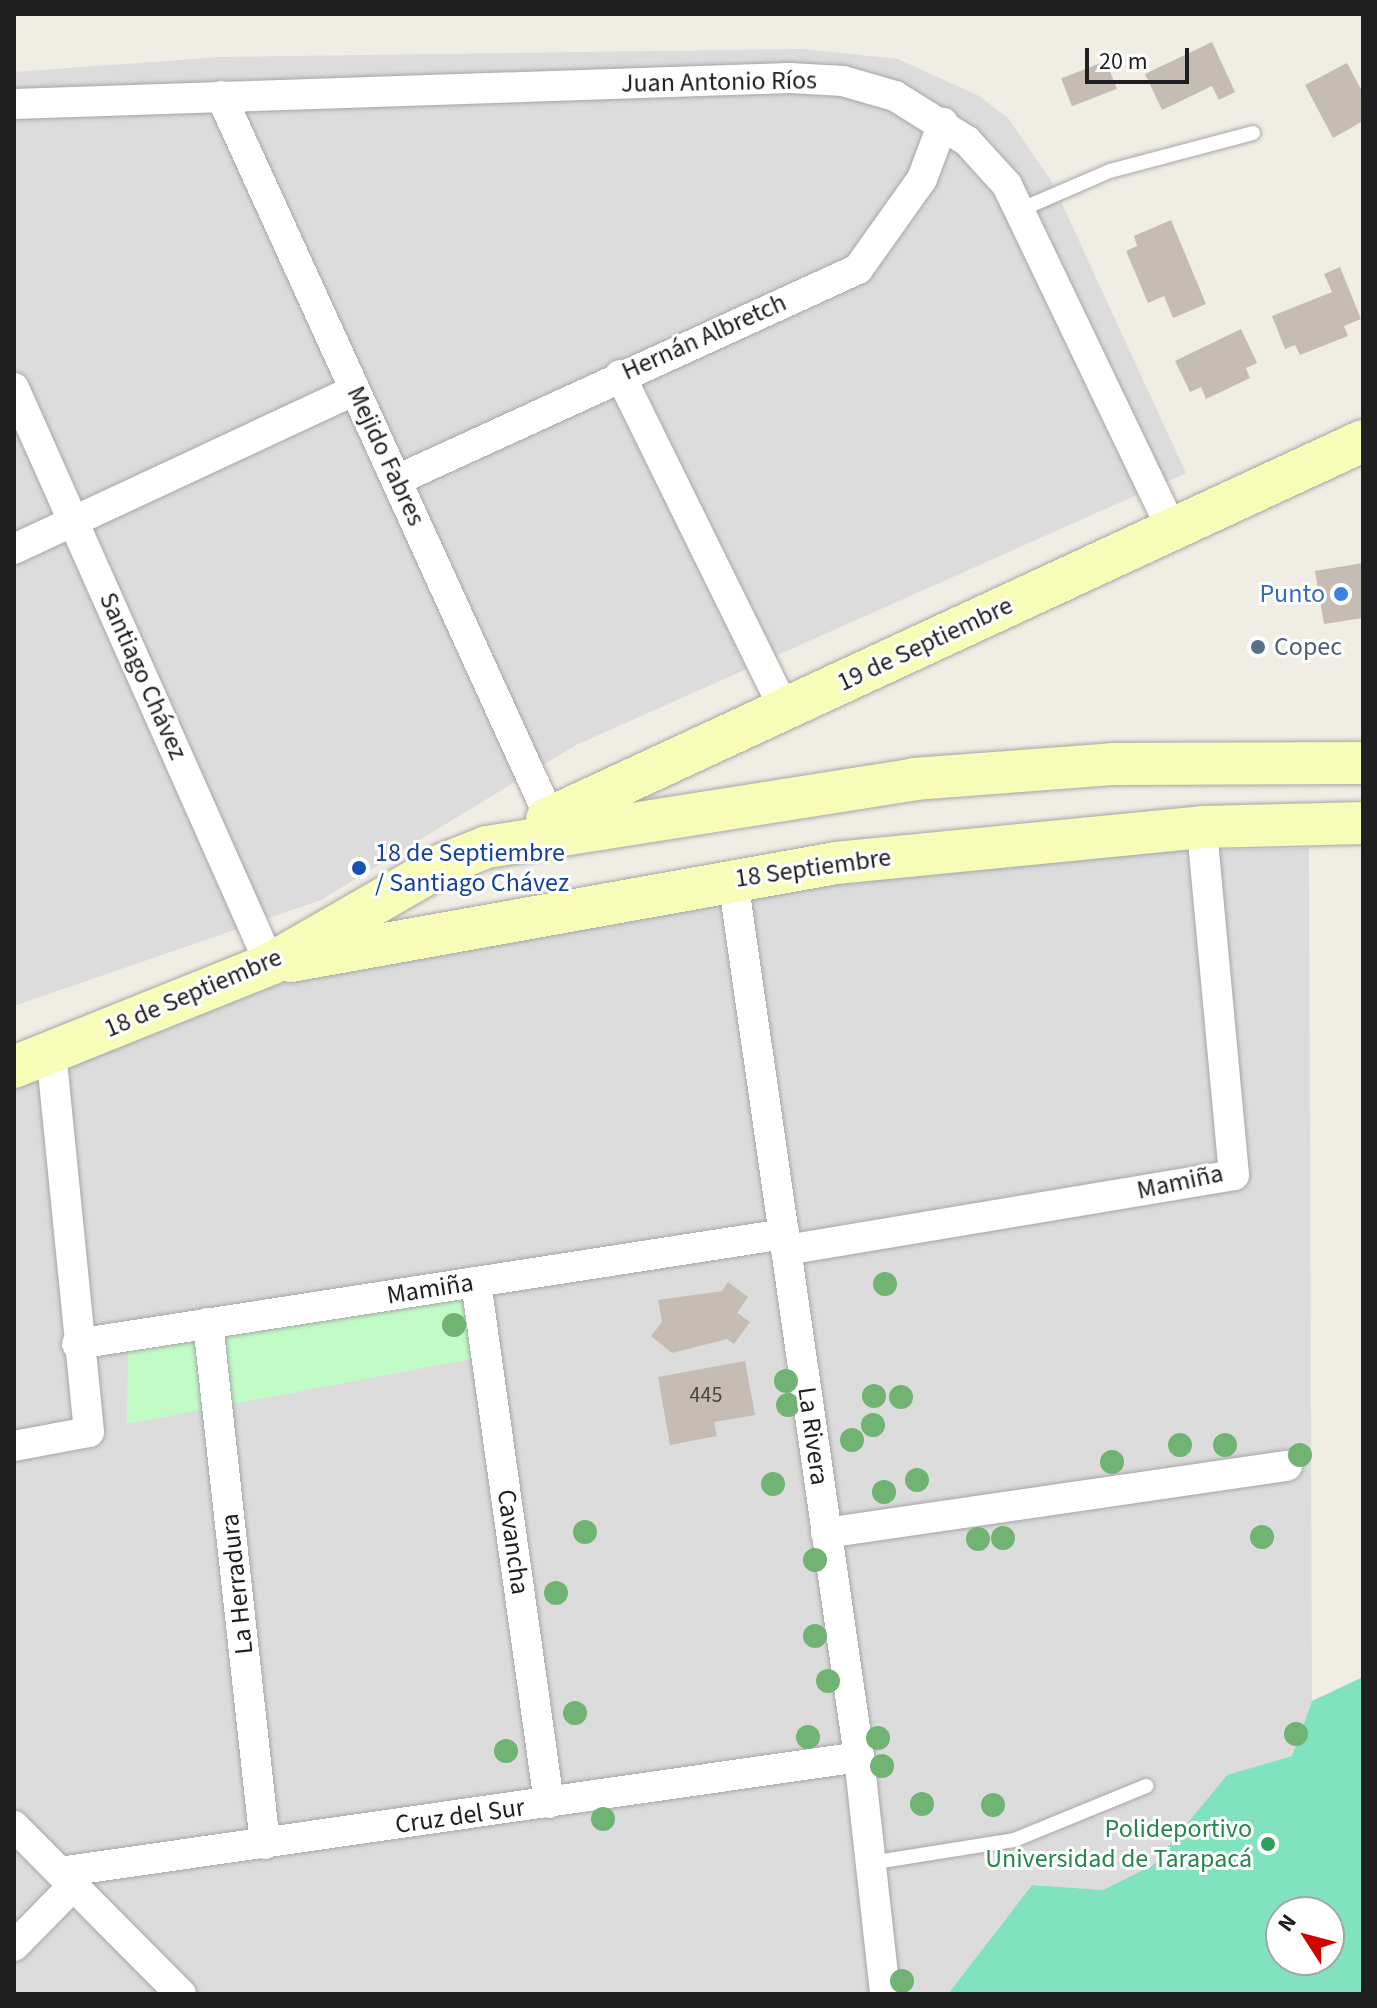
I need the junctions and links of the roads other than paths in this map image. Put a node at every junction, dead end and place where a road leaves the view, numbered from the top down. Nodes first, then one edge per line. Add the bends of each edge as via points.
1 (221, 96) junction
2 (14, 104) edge
3 (943, 123) junction
4 (1253, 133) dead end
5 (1022, 209) junction
6 (620, 375) junction
7 (14, 388) edge
8 (355, 390) junction
9 (1363, 441) edge
10 (397, 480) junction
11 (74, 521) junction
12 (1172, 530) junction
13 (14, 549) edge
14 (784, 709) junction
15 (1363, 763) edge
16 (550, 818) junction
17 (1363, 823) edge
18 (1202, 827) junction
19 (487, 847) junction
20 (733, 880) junction
21 (270, 964) junction
22 (32, 1060) edge
23 (785, 1242) junction
24 (476, 1282) junction
25 (208, 1323) junction
26 (77, 1344) junction
27 (14, 1446) edge
28 (1287, 1466) dead end
29 (826, 1533) junction
30 (859, 1757) junction
31 (1146, 1786) dead end
32 (549, 1803) junction
33 (14, 1826) edge
34 (265, 1844) junction
35 (870, 1863) junction
36 (67, 1879) junction
37 (14, 1946) edge
38 (181, 1994) edge
39 (885, 1994) edge

1 - 2 street, Juan Antonio Ríos
1 - 3 street, Juan Antonio Ríos via 816,78 895,96
1 - 8 street, Mejido Fabres
3 - 5 street, Juan Antonio Ríos via 989,163
3 - 6 street, Hernán Albretch via 922,179 858,269
4 - 5 lane via 1110,171
5 - 12 street, Juan Antonio Ríos
6 - 10 street, Hernán Albretch
6 - 14 street
7 - 11 street, Santiago Chávez
8 - 10 street, Mejido Fabres
8 - 11 street
9 - 12 main road, 19 de Septiembre
10 - 16 street, Mejido Fabres
11 - 13 street
11 - 21 street, Santiago Chávez
12 - 14 main road, 19 de Septiembre
14 - 16 main road, 19 de Septiembre
15 - 19 main road via 1112,764 914,779
16 - 19 main road, 19 de Septiembre
17 - 18 main road, 18 Septiembre
18 - 20 main road, 18 Septiembre via 955,848
18 - 23 street, Mamiña via 1234,1175
19 - 21 main road, 18 de Septiembre via 365,907
20 - 21 main road, 18 Septiembre via 478,931
20 - 23 street, La Rivera
21 - 22 main road, 18 de Septiembre
22 - 26 street
23 - 24 street, Mamiña
23 - 29 street, La Rivera
24 - 25 street, Mamiña
24 - 32 street, Cavancha
25 - 26 street, Mamiña
25 - 34 street, La Herradura
26 - 27 street via 89,1432
28 - 29 street
29 - 30 street, La Rivera
30 - 32 street, Cruz del Sur
30 - 35 street, La Rivera
31 - 35 lane via 1014,1840
32 - 34 street, Cruz del Sur
33 - 36 street
34 - 36 street, Cruz del Sur
35 - 39 street, La Rivera
36 - 37 street
36 - 38 street

